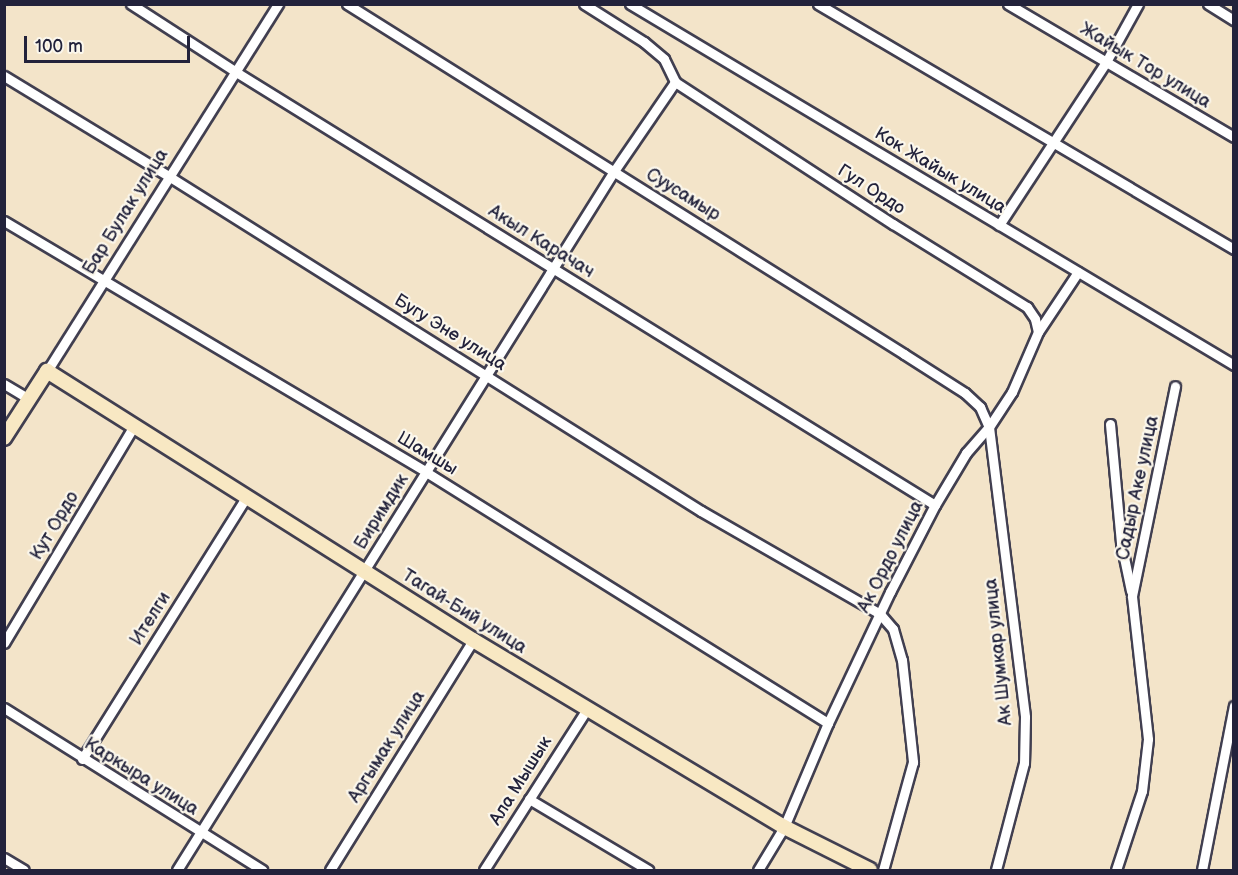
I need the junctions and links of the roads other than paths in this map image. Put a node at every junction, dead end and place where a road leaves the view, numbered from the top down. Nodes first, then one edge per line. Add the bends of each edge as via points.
1 (131, 4) edge
2 (278, 4) edge
3 (347, 4) edge
4 (584, 4) edge
5 (630, 4) edge
6 (818, 4) edge
7 (1008, 4) edge
8 (1138, 4) edge
9 (1208, 4) edge
10 (1233, 20) edge
11 (1106, 62) junction
12 (236, 72) junction
13 (4, 76) edge
14 (675, 82) junction
15 (1233, 137) edge
16 (1054, 143) junction
17 (614, 171) junction
18 (170, 177) junction
19 (4, 221) edge
20 (999, 225) junction
21 (1233, 249) edge
22 (554, 268) junction
23 (1078, 272) junction
24 (104, 280) junction
25 (1038, 332) junction
26 (1233, 365) edge
27 (47, 371) junction
28 (487, 375) junction
29 (4, 384) edge
30 (1175, 386) dead end
31 (29, 399) junction
32 (1110, 424) dead end
33 (134, 426) junction
34 (989, 426) junction
35 (4, 438) edge
36 (426, 472) junction
37 (247, 496) junction
38 (935, 505) junction
39 (365, 571) junction
40 (1132, 596) junction
41 (880, 614) junction
42 (473, 640) junction
43 (4, 643) edge
44 (1233, 706) edge
45 (4, 708) edge
46 (586, 709) junction
47 (828, 723) junction
48 (82, 759) junction
49 (529, 800) junction
50 (784, 827) junction
51 (200, 834) junction
52 (4, 858) edge
53 (24, 870) edge
54 (177, 870) edge
55 (262, 870) edge
56 (330, 870) edge
57 (484, 870) edge
58 (648, 870) edge
59 (758, 870) edge
60 (870, 870) edge
61 (883, 870) edge
62 (996, 870) edge
63 (1116, 870) edge
64 (1202, 870) edge

1 - 12 street, Акыл Карачач
2 - 12 street, Бар Булак улица
3 - 17 street, Суусамыр
4 - 14 street via 664,59
5 - 20 street, Кок Жайык улица
6 - 16 street
7 - 11 street, Жайык Тор улица
8 - 11 street
9 - 10 street
11 - 15 street, Жайык Тор улица
11 - 16 street
12 - 18 street, Бар Булак улица
12 - 22 street, Акыл Карачач
13 - 18 street, Бугу Эне улица
14 - 17 street, Биримдик
14 - 25 street, Гул Ордо via 1027,307
16 - 20 street
16 - 21 street
17 - 22 street, Биримдик
17 - 34 street, Суусамыр via 964,393 980,407
18 - 24 street, Бар Булак улица
18 - 28 street, Бугу Эне улица
19 - 24 street, Шамшы
20 - 23 street, Кок Жайык улица
22 - 28 street, Биримдик
22 - 38 street, Акыл Карачач
23 - 25 street, Ак Ордо улица
23 - 26 street, Кок Жайык улица
24 - 27 street, Бар Булак улица
24 - 36 street, Шамшы
25 - 34 street, Ак Ордо улица via 1012,392
27 - 31 street, Бар Булак улица
27 - 33 street, Тагай-Бий улица
28 - 36 street, Биримдик
28 - 41 street, Бугу Эне улица via 701,511
29 - 31 street
30 - 40 street, Садыр Аке улица
31 - 35 street, Бар Булак улица
32 - 40 street, Садыр Аке улица via 1121,543
33 - 37 street, Тагай-Бий улица
33 - 43 street, Кут Ордо
34 - 38 street, Ак Ордо улица via 966,453
34 - 62 street, Ак Шумкар улица via 1025,717 1024,763
36 - 39 street, Биримдик
36 - 47 street, Шамшы
37 - 39 street, Тагай-Бий улица
37 - 48 street, Ителги
38 - 41 street, Ак Ордо улица
39 - 42 street, Тагай-Бий улица
39 - 51 street, Биримдик
40 - 63 street, Садыр Аке улица via 1148,739 1142,791
41 - 47 street, Ак Ордо улица
41 - 61 street via 893,630 902,660 913,762
42 - 46 street, Тагай-Бий улица
42 - 56 street, Аргымак улица
44 - 64 street
45 - 48 street, Каркыра улица
46 - 49 street, Ала Мышык
46 - 50 street, Тагай-Бий улица
47 - 50 street, Ак Ордо улица
48 - 51 street, Каркыра улица
49 - 57 street, Ала Мышык
49 - 58 street
50 - 59 street, Ак Ордо улица
50 - 60 street, Тагай-Бий улица
51 - 54 street, Биримдик
51 - 55 street, Каркыра улица
52 - 53 street

